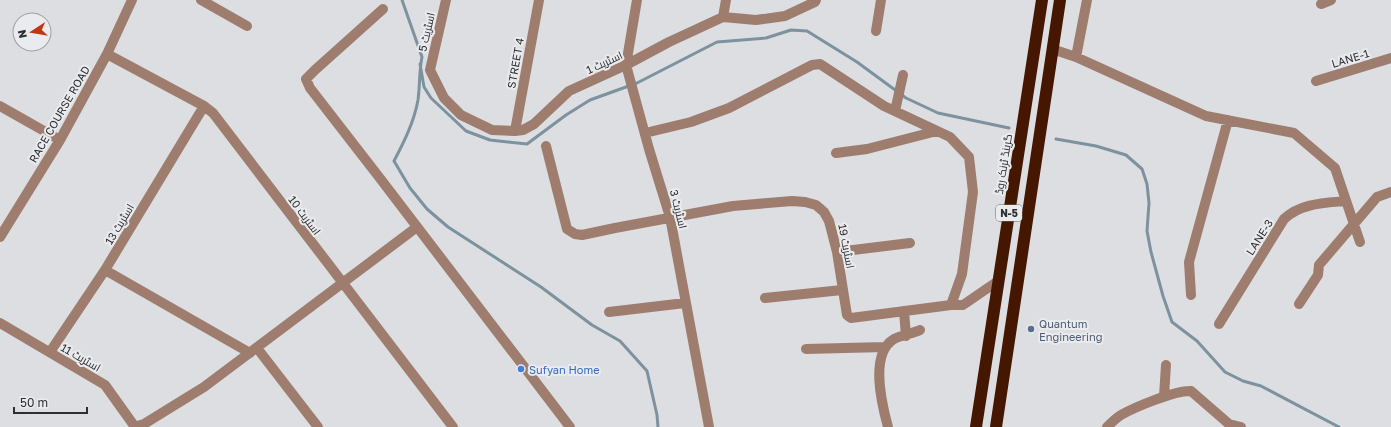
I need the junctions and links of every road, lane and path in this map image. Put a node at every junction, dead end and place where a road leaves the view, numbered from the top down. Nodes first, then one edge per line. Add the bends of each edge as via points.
1 (132, 0) edge
2 (201, 0) edge
3 (446, 0) edge
4 (539, 0) edge
5 (637, 0) edge
6 (726, 0) edge
7 (816, 0) edge
8 (881, 0) edge
9 (1042, 0) edge
10 (1087, 0) edge
11 (1060, 1) edge
12 (383, 8) dead end
13 (723, 17) junction
14 (248, 26) dead end
15 (876, 31) dead end
16 (1052, 49) junction
17 (107, 54) junction
18 (1076, 57) junction
19 (1391, 58) edge
20 (626, 65) junction
21 (430, 70) joint
22 (903, 75) dead end
23 (1316, 80) dead end
24 (0, 106) edge
25 (204, 106) junction
26 (895, 111) junction
27 (1228, 120) junction
28 (515, 131) junction
29 (937, 131) junction
30 (645, 133) junction
31 (60, 140) junction
32 (546, 146) dead end
33 (836, 153) dead end
34 (1391, 192) edge
35 (1346, 201) junction
36 (670, 217) junction
37 (1354, 223) junction
38 (417, 227) junction
39 (0, 237) edge
40 (1360, 242) dead end
41 (910, 243) dead end
42 (837, 252) junction
43 (104, 270) junction
44 (998, 281) junction
45 (343, 284) junction
46 (842, 290) junction
47 (1191, 295) dead end
48 (765, 298) dead end
49 (685, 303) junction
50 (951, 304) junction
51 (1299, 304) dead end
52 (609, 312) dead end
53 (904, 312) junction
54 (0, 323) edge
55 (1219, 324) dead end
56 (920, 330) dead end
57 (906, 336) junction
58 (885, 347) junction
59 (806, 349) dead end
60 (253, 351) junction
61 (50, 352) junction
62 (1166, 365) dead end
63 (1164, 396) junction
64 (140, 426) edge
65 (318, 427) edge
66 (453, 427) edge
67 (570, 427) edge
68 (709, 427) edge
69 (888, 427) edge
70 (976, 427) edge
71 (996, 427) edge
72 (1107, 427) edge
73 (1242, 427) edge

1 - 17 street, RACE COURSE ROAD
2 - 14 street
3 - 21 street, اسٹریٹ 5
4 - 28 street, STREET 4
5 - 20 street, اسٹریٹ 3
6 - 13 street
7 - 13 street via 785,16 756,20
8 - 15 street
9 - 44 highway, گرینڈ ٹرنک روڈ / N-5
10 - 18 street
11 - 16 highway, N-5
12 - 38 street via 306,79 310,88
13 - 20 street, اسٹریٹ 1
16 - 18 street
16 - 71 highway, N-5
17 - 25 street, اسٹریٹ 10
17 - 31 street, RACE COURSE ROAD
18 - 27 street via 1206,116
19 - 23 street, LANE-1
20 - 28 street, اسٹریٹ 1 via 569,91 534,124 524,130
20 - 30 street, اسٹریٹ 3
21 - 28 street, اسٹریٹ 1 via 444,98 461,115 492,130
22 - 26 street
24 - 31 street
25 - 43 street, اسٹریٹ 13
25 - 45 street, اسٹریٹ 10 via 214,113
26 - 29 street
26 - 30 street via 820,64 816,64 729,108 691,122
27 - 35 street via 1294,133 1335,168
27 - 47 street via 1189,262
29 - 33 street via 867,149
29 - 50 street via 950,137 969,157 973,192 962,274
30 - 36 street, اسٹریٹ 3
31 - 39 street, RACE COURSE ROAD
32 - 36 street, اسٹریٹ 19 via 567,229 575,234 582,236
34 - 37 street via 1377,197
35 - 37 street
35 - 55 street, LANE-3 via 1304,206 1284,218
36 - 42 street, اسٹریٹ 19 via 733,206 805,202 816,205 824,212
36 - 49 street, اسٹریٹ 3
37 - 40 street
37 - 51 street via 1319,265 1318,275
38 - 45 street
38 - 67 street
41 - 42 street
42 - 46 street, اسٹریٹ 19
43 - 60 street
43 - 61 street, اسٹریٹ 13
44 - 50 street, اسٹریٹ 19 via 963,306
44 - 70 highway, گرینڈ ٹرنک روڈ / N-5
45 - 60 street
45 - 66 street, اسٹریٹ 10
46 - 48 street
46 - 53 street, اسٹریٹ 19 via 847,315 851,318
49 - 52 street
49 - 68 street, اسٹریٹ 3
50 - 53 street, اسٹریٹ 19
53 - 57 street
54 - 61 street, اسٹریٹ 11
56 - 57 street
57 - 58 street via 894,339
58 - 59 street
58 - 69 street via 880,362 879,383
60 - 64 street via 204,387
60 - 65 street
61 - 64 street, اسٹریٹ 11 via 105,385
62 - 63 street
63 - 72 street via 1121,415
63 - 73 street via 1191,391 1229,424

